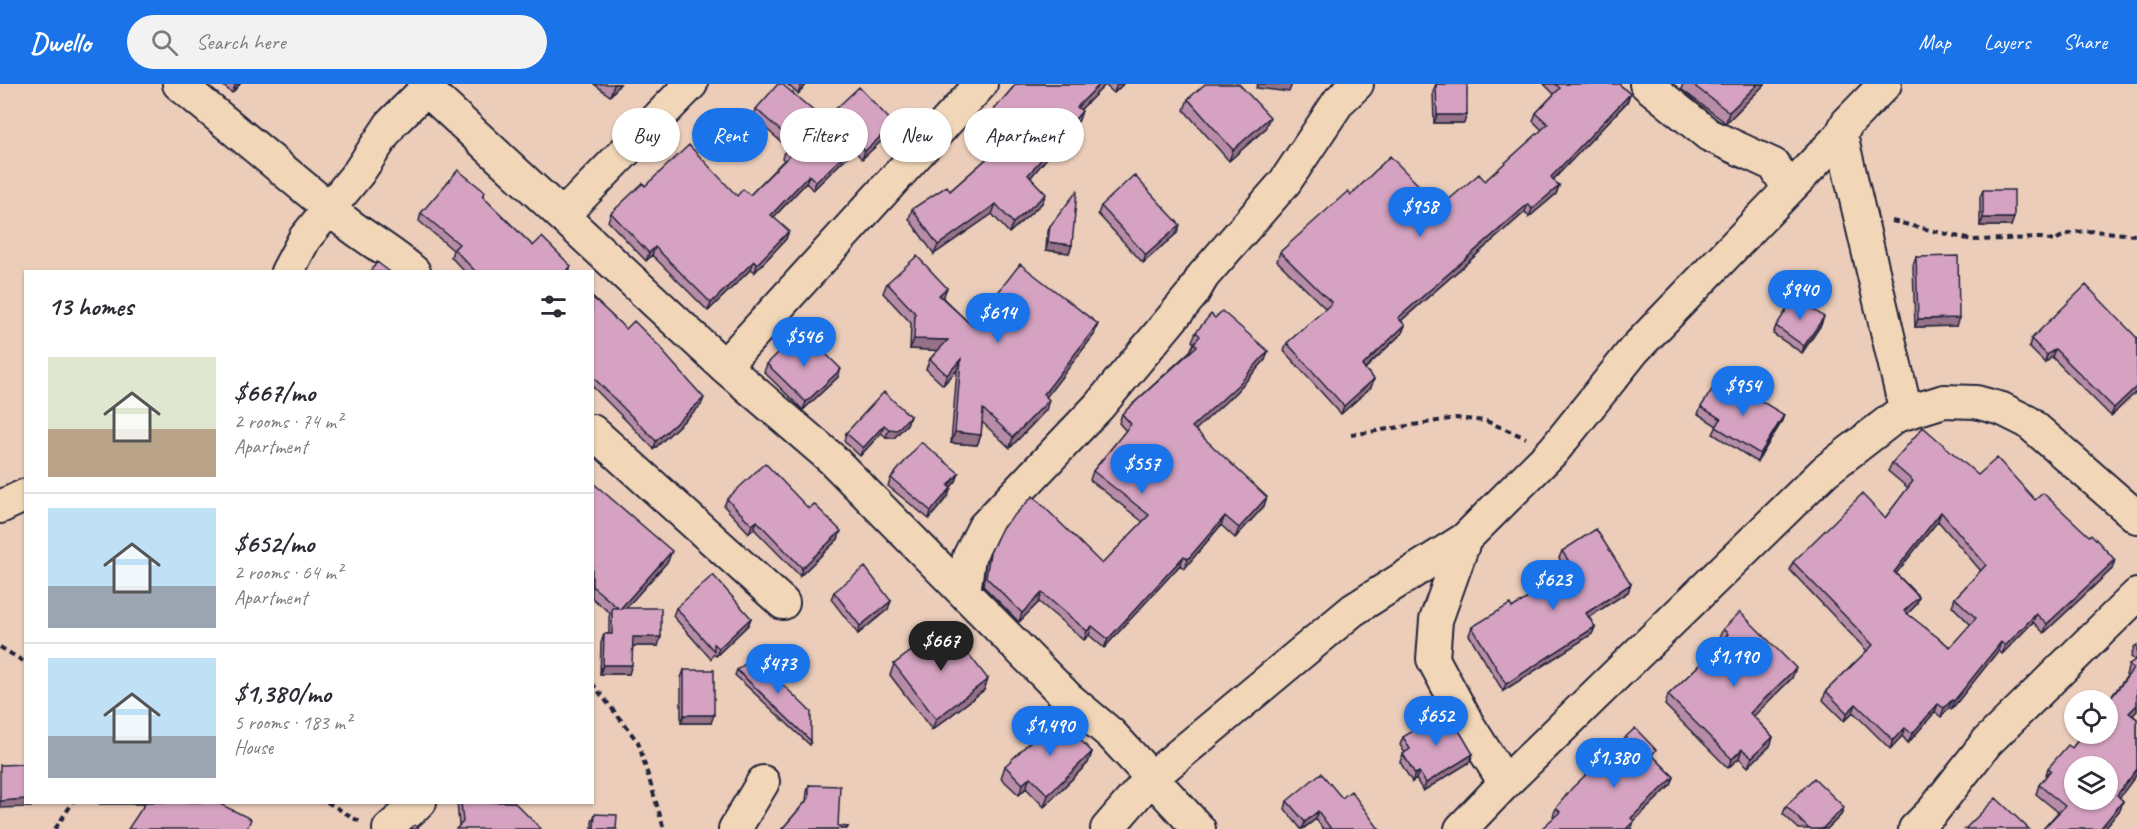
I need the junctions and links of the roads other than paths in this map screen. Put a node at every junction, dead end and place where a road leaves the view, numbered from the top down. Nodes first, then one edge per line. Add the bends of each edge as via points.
1 (179, 84) edge
2 (691, 84) edge
3 (981, 84) edge
4 (1357, 84) edge
5 (1646, 84) edge
6 (1886, 84) edge
7 (429, 87) edge
8 (1841, 135) junction
9 (1789, 189) junction
10 (329, 208) junction
11 (563, 215) junction
12 (289, 270) edge
13 (412, 270) edge
14 (724, 366) junction
15 (1906, 412) junction
16 (594, 432) edge
17 (24, 496) edge
18 (0, 507) edge
19 (2137, 517) edge
20 (1465, 539) junction
21 (964, 592) junction
22 (2137, 595) edge
23 (783, 603) dead end
24 (1150, 779) junction
25 (763, 782) dead end
26 (1505, 783) junction
27 (417, 804) edge
28 (377, 827) edge
29 (735, 829) edge
30 (1107, 829) edge
31 (1199, 829) edge
32 (1461, 829) edge
33 (1915, 829) edge

1 - 10 street
2 - 11 street
3 - 14 street
4 - 21 street via 1339,101 1285,182 1208,269 1193,293 1099,406 984,527 969,557
5 - 9 street via 1709,135 1774,165
6 - 8 street via 1847,123
7 - 10 street via 391,124
7 - 11 street
8 - 9 street
8 - 15 street
9 - 20 street via 1634,350 1554,450
10 - 12 street via 305,238
10 - 13 street via 349,227
11 - 14 street
14 - 21 street via 831,458
15 - 19 street via 1944,401 1976,402 2002,410 2028,422
15 - 26 street via 1825,471
16 - 23 street
17 - 18 street
20 - 24 street via 1353,610
20 - 26 street via 1436,620 1433,659
21 - 24 street via 1068,699 1111,734
22 - 33 street via 1987,742
24 - 30 street
24 - 31 street
25 - 29 street
26 - 32 street
27 - 28 street

